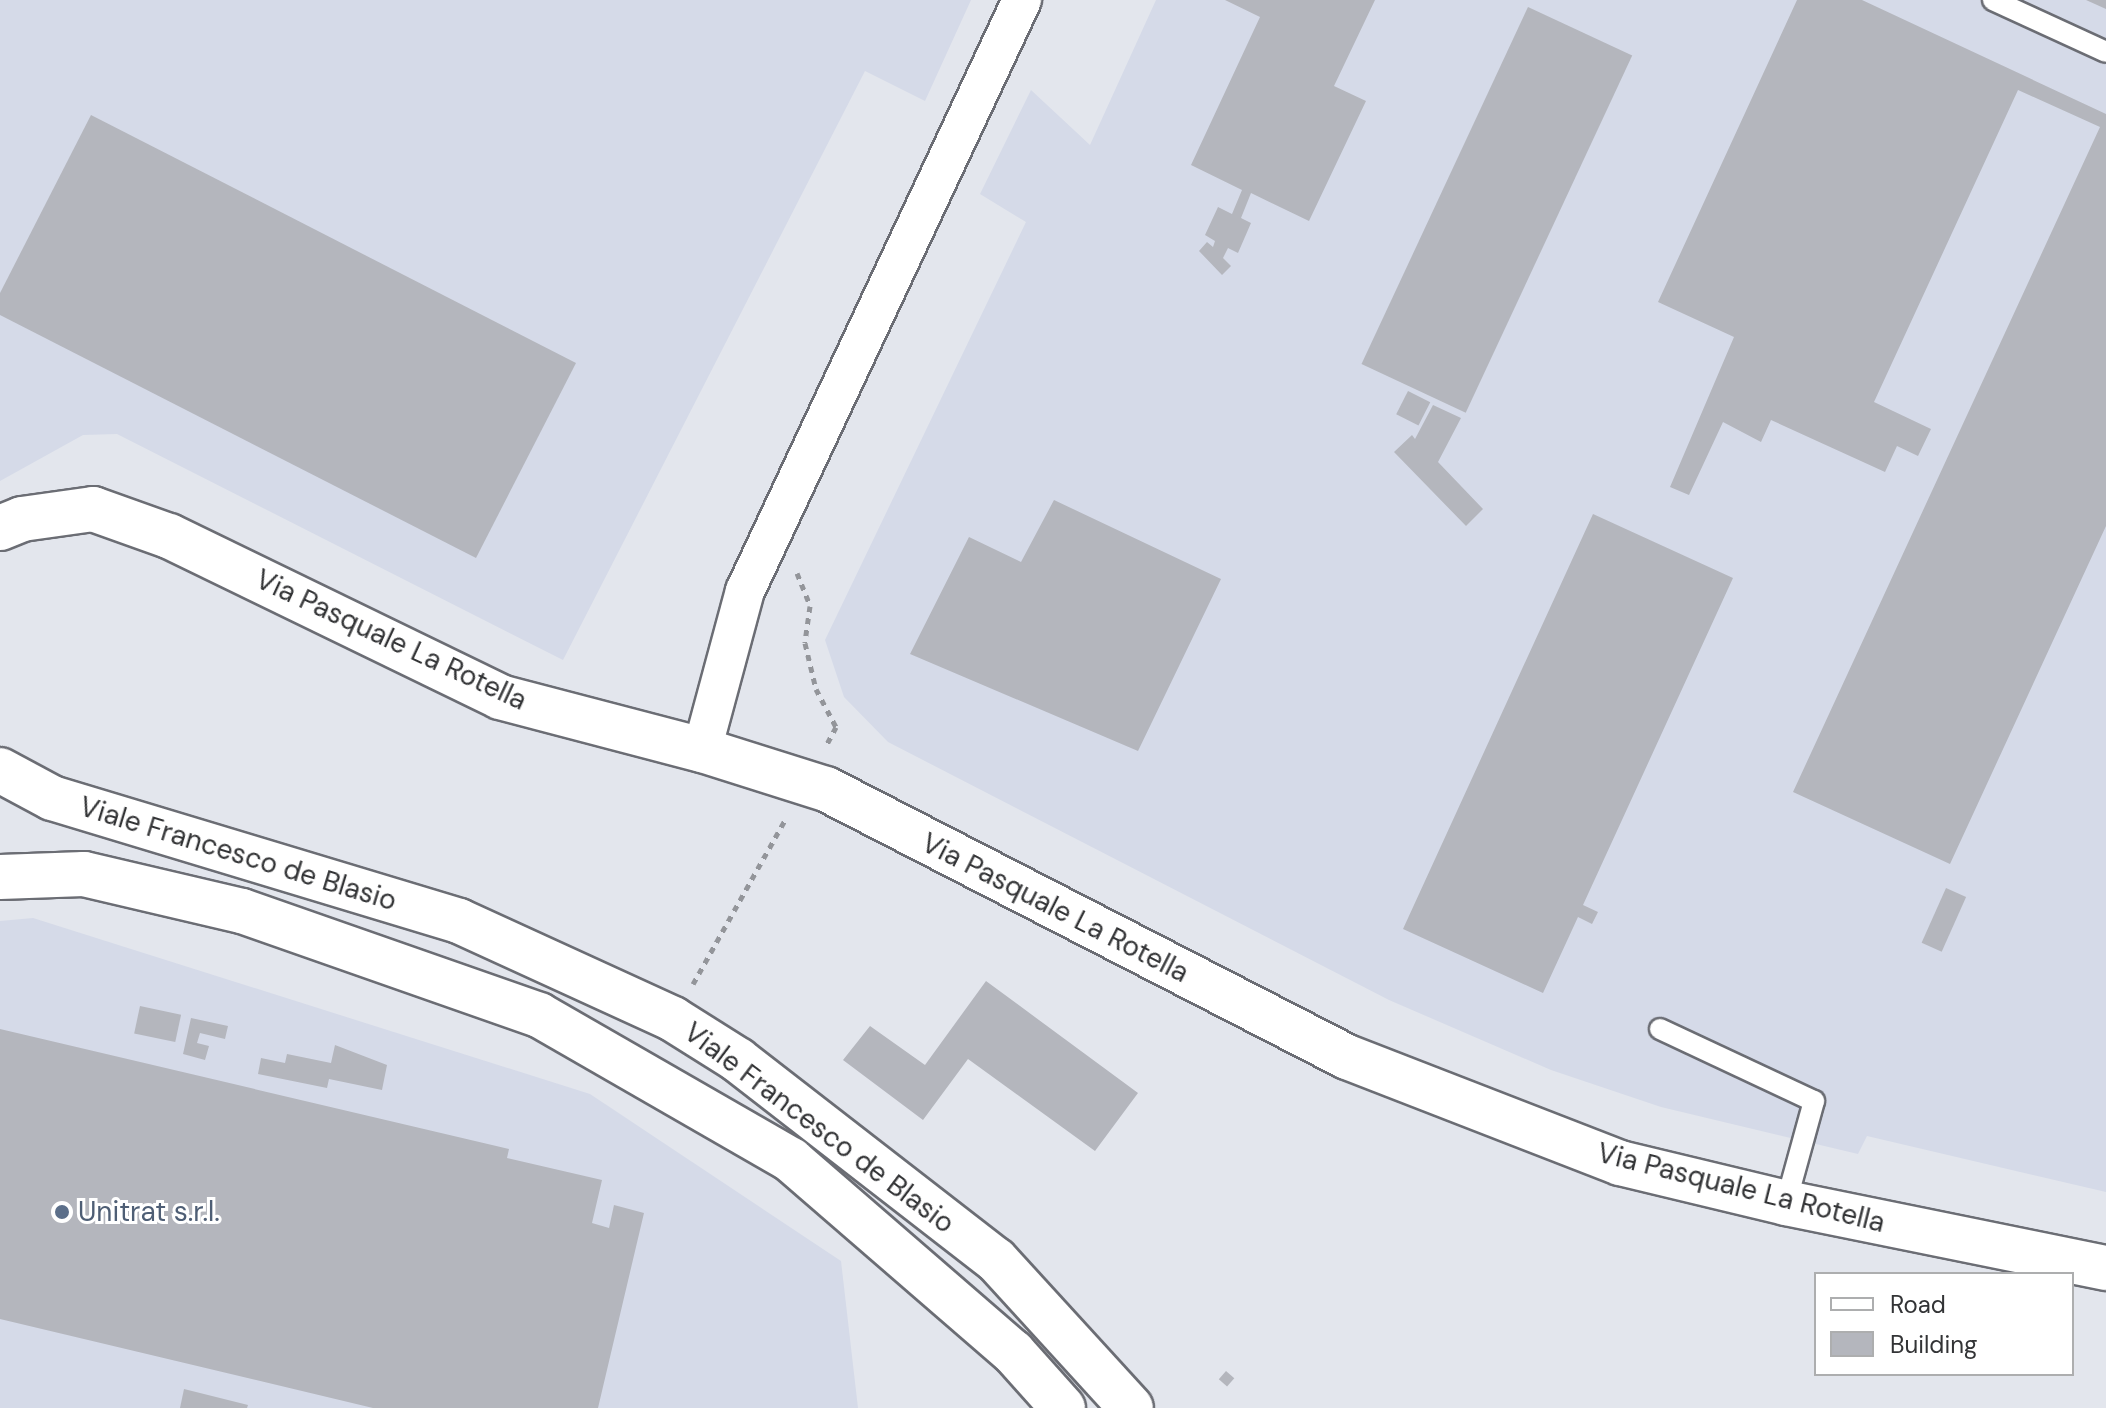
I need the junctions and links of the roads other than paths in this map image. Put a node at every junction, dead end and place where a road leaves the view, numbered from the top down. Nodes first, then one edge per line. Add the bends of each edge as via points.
1 (1022, 0) edge
2 (1993, 0) edge
3 (2106, 52) edge
4 (7, 528) edge
5 (702, 750) junction
6 (0, 770) edge
7 (0, 877) edge
8 (1660, 1029) dead end
9 (1786, 1203) junction
10 (2106, 1268) edge
11 (1063, 1408) edge
12 (1131, 1408) edge

1 - 5 street via 745,591
2 - 3 lane
4 - 5 street, Via Pasquale La Rotella via 93,509 169,536 500,697
5 - 9 street, Via Pasquale La Rotella via 826,789 1347,1057 1620,1163
6 - 12 street, Viale Francesco de Blasio via 52,798 459,921 673,1019 738,1060 996,1260
7 - 11 street, Viale Francesco de Blasio via 84,874 242,911 539,1015 791,1160 1013,1352
8 - 9 lane via 1814,1101
9 - 10 street, Via Pasquale La Rotella

